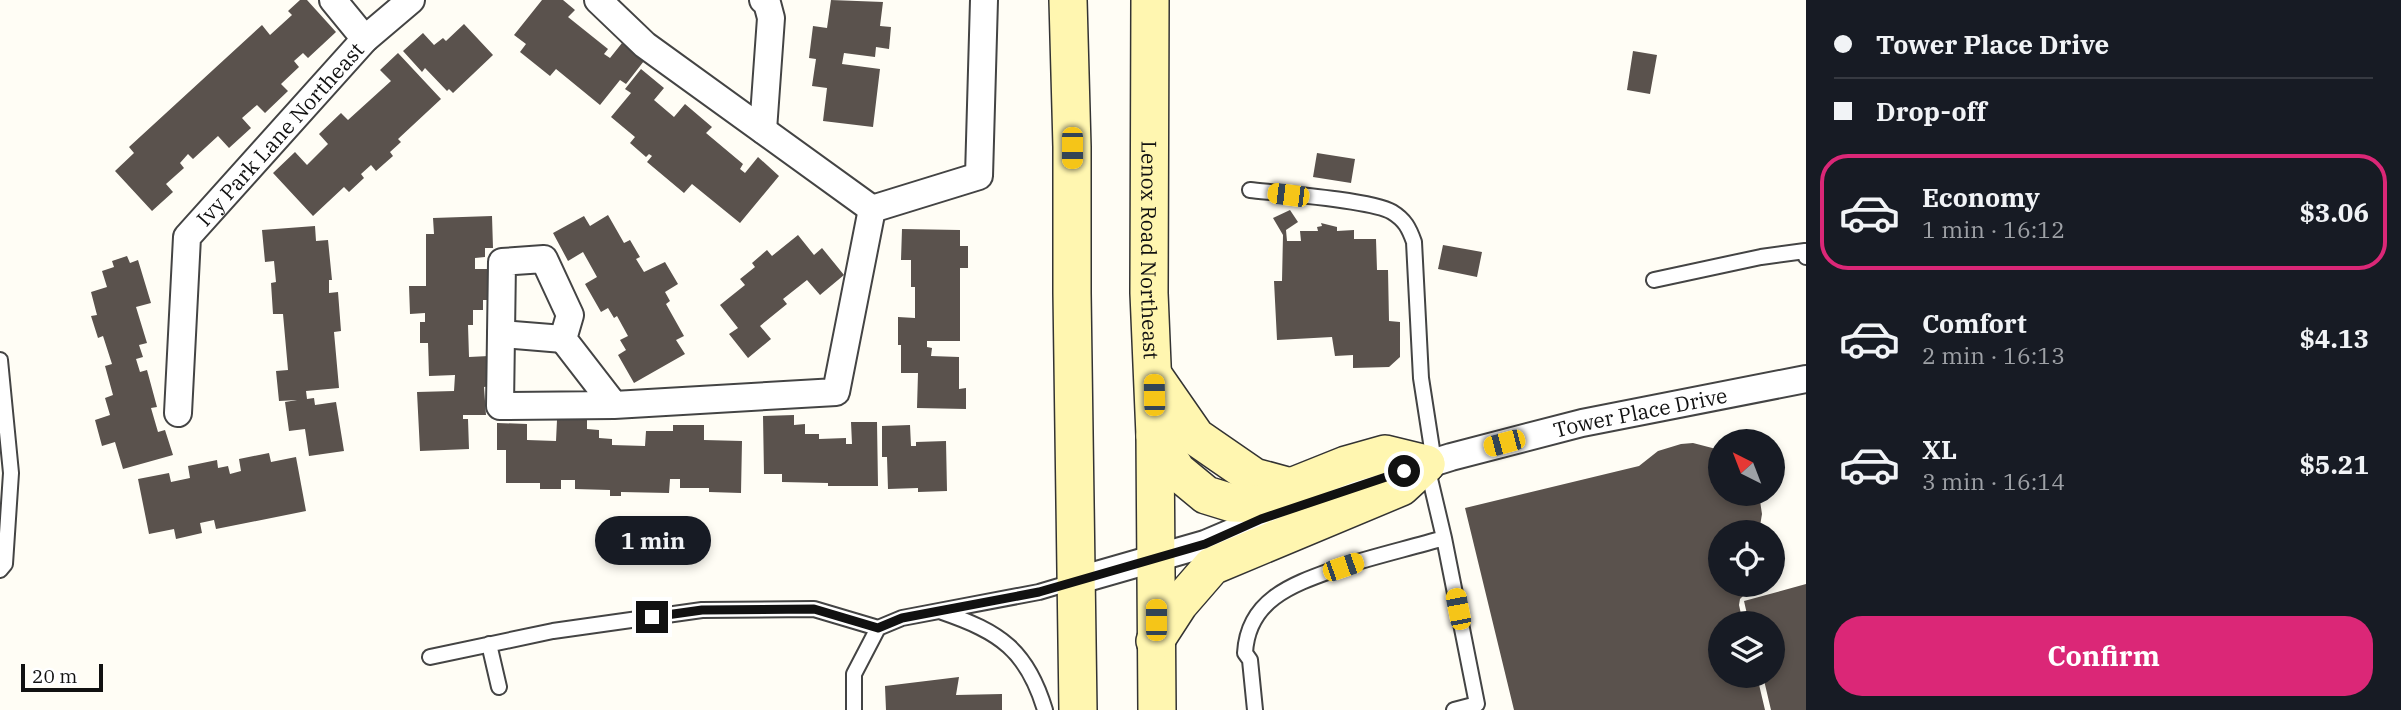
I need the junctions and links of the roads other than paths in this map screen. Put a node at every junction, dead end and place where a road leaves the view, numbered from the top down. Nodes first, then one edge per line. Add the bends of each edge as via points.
1 (333, 0) edge
2 (411, 0) edge
3 (598, 0) edge
4 (762, 0) edge
5 (984, 0) edge
6 (1068, 0) edge
7 (1150, 0) edge
8 (365, 39) junction
9 (763, 130) junction
10 (1250, 190) dead end
11 (872, 209) junction
12 (1806, 257) edge
13 (1654, 279) dead end
14 (501, 334) junction
15 (563, 339) junction
16 (0, 360) edge
17 (1153, 375) junction
18 (1806, 379) edge
19 (614, 405) junction
20 (178, 413) dead end
21 (1155, 436) junction
22 (1430, 463) junction
23 (1291, 487) junction
24 (1444, 538) junction
25 (1157, 558) junction
26 (0, 570) edge
27 (1076, 581) junction
28 (941, 612) junction
29 (878, 628) junction
30 (1155, 641) junction
31 (489, 644) junction
32 (430, 657) dead end
33 (499, 687) dead end
34 (1478, 707) edge
35 (854, 710) edge
36 (1045, 710) edge
37 (1078, 710) edge
38 (1157, 710) edge
39 (1255, 710) edge
40 (1454, 710) edge

1 - 8 street
2 - 8 street, Ivy Park Lane Northeast
3 - 9 street via 645,45
4 - 9 street via 772,18
5 - 11 street via 979,176
6 - 27 main road
7 - 17 main road, Lenox Road Northeast
8 - 20 street, Ivy Park Lane Northeast via 187,237
9 - 11 street
10 - 22 lane via 1363,204 1390,210 1408,224 1414,242
11 - 19 street via 836,393
12 - 13 lane via 1805,251 1761,257
14 - 15 street
14 - 15 street via 502,262 544,259 570,315
14 - 19 street via 500,406
15 - 19 street
16 - 26 lane via 11,473 5,564
17 - 21 main road, Lenox Road Northeast
17 - 23 main road via 1196,437 1254,477
18 - 22 street, Tower Place Drive via 1582,423
21 - 23 main road via 1177,471 1206,495 1232,503 1264,503
21 - 25 main road, Lenox Road Northeast
22 - 23 main road via 1385,454
22 - 24 lane
22 - 25 street, Tower Place Drive
22 - 30 main road via 1401,487 1212,566
24 - 34 lane
24 - 39 lane via 1295,583 1262,608 1245,645
25 - 27 street, Tower Place Drive
25 - 30 main road, Lenox Road Northeast
27 - 28 lane
27 - 37 main road
28 - 29 lane via 902,618
28 - 36 lane via 1005,641 1023,660
29 - 31 lane via 814,609 702,610
29 - 35 lane via 854,674
30 - 38 main road, Lenox Road Northeast
31 - 32 lane
31 - 33 lane
34 - 40 lane

